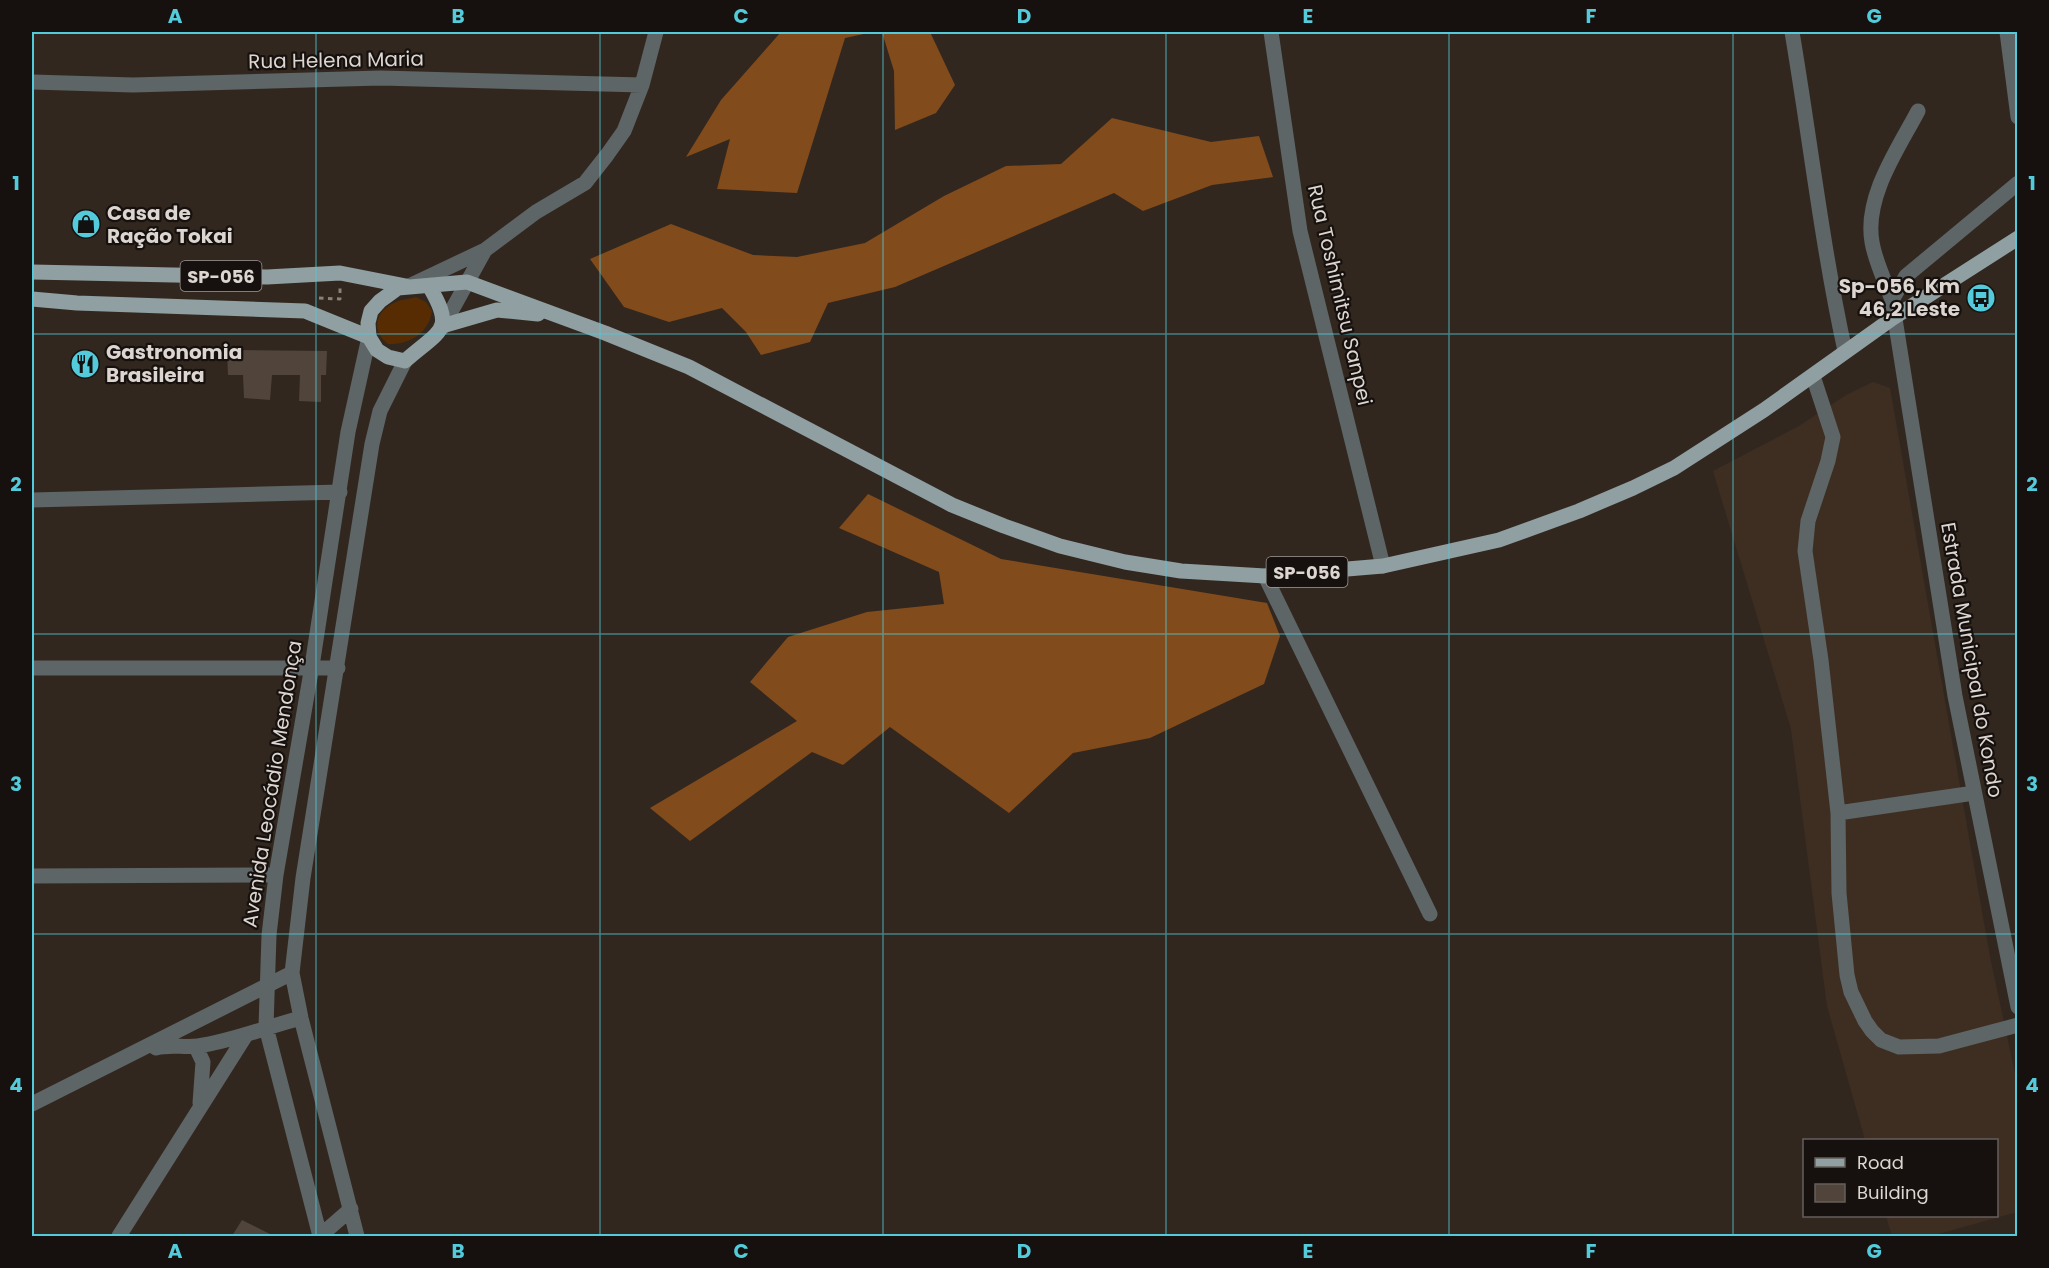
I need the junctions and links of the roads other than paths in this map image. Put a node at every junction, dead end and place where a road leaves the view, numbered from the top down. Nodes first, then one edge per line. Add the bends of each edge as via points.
1 (656, 32) edge
2 (1270, 32) edge
3 (1792, 32) edge
4 (2007, 32) edge
5 (32, 81) edge
6 (642, 84) junction
7 (1918, 111) dead end
8 (2018, 117) edge
9 (2018, 183) edge
10 (2018, 238) edge
11 (485, 250) junction
12 (32, 272) edge
13 (466, 282) junction
14 (409, 286) junction
15 (429, 286) junction
16 (32, 299) edge
17 (1892, 300) junction
18 (562, 317) junction
19 (1893, 318) junction
20 (442, 327) junction
21 (369, 337) junction
22 (1845, 351) junction
23 (405, 361) junction
24 (1813, 376) junction
25 (340, 492) junction
26 (32, 500) edge
27 (1383, 566) junction
28 (1265, 576) junction
29 (312, 666) junction
30 (32, 668) edge
31 (338, 668) junction
32 (1974, 794) junction
33 (1838, 813) junction
34 (276, 875) junction
35 (32, 876) edge
36 (1430, 914) dead end
37 (292, 973) junction
38 (267, 986) junction
39 (2018, 1007) edge
40 (301, 1018) junction
41 (2018, 1025) edge
42 (266, 1028) junction
43 (246, 1035) junction
44 (196, 1047) junction
45 (133, 1054) junction
46 (32, 1104) edge
47 (200, 1106) junction
48 (351, 1209) junction
49 (119, 1236) edge
50 (320, 1236) edge
51 (357, 1236) edge

1 - 6 street
2 - 27 street, Rua Toshimitsu Sanpei via 1300,231
3 - 22 street via 1830,281
4 - 8 street
5 - 6 street, Rua Helena Maria via 133,85 381,78
6 - 11 street via 624,131 585,183 536,212
7 - 17 street, Estrada Municipal do Kondo via 1878,192 1870,230
9 - 17 street via 1906,276
10 - 19 main road, SP-056
11 - 13 street
11 - 14 street
12 - 14 main road, SP-056 via 267,277 340,273
13 - 15 main road, SP-056
13 - 18 main road, SP-056
13 - 20 street
14 - 15 main road
14 - 21 main road via 398,288 371,311
15 - 20 main road via 442,308
16 - 21 main road via 305,311
17 - 19 street, Estrada Municipal do Kondo
18 - 20 main road via 497,310
18 - 28 main road, SP-056 via 690,367 952,505 1004,526 1060,546 1125,562 1181,571
19 - 22 main road, SP-056
19 - 32 street, Estrada Municipal do Kondo via 1954,696
20 - 23 main road
21 - 23 main road via 377,350
21 - 25 street, Avenida Leocádio Mendonça via 348,432
22 - 24 main road, SP-056
23 - 31 street via 380,411 372,444
24 - 27 main road, SP-056 via 1674,468 1622,493 1499,540
24 - 33 street via 1833,437 1808,521 1805,551
25 - 26 street
25 - 29 street, Avenida Leocádio Mendonça
27 - 28 main road, SP-056
28 - 36 street
29 - 30 street
29 - 31 street
29 - 34 street, Avenida Leocádio Mendonça
31 - 37 street via 303,878
32 - 33 street
32 - 39 street, Estrada Municipal do Kondo
33 - 41 street via 1839,893 1847,975 1851,992 1872,1031 1881,1040 1899,1047 1939,1046
34 - 35 street
34 - 38 street, Avenida Leocádio Mendonça via 268,935
37 - 38 street
37 - 40 street
38 - 42 street, Avenida Leocádio Mendonça
38 - 45 street
40 - 42 street
40 - 48 street
42 - 43 street
42 - 50 street, Avenida Leocádio Mendonça
43 - 44 street
43 - 47 street
44 - 45 street via 168,1045
44 - 47 street via 203,1062
45 - 46 street
47 - 49 street
48 - 50 street, Avenida Leocádio Mendonça
48 - 51 street

